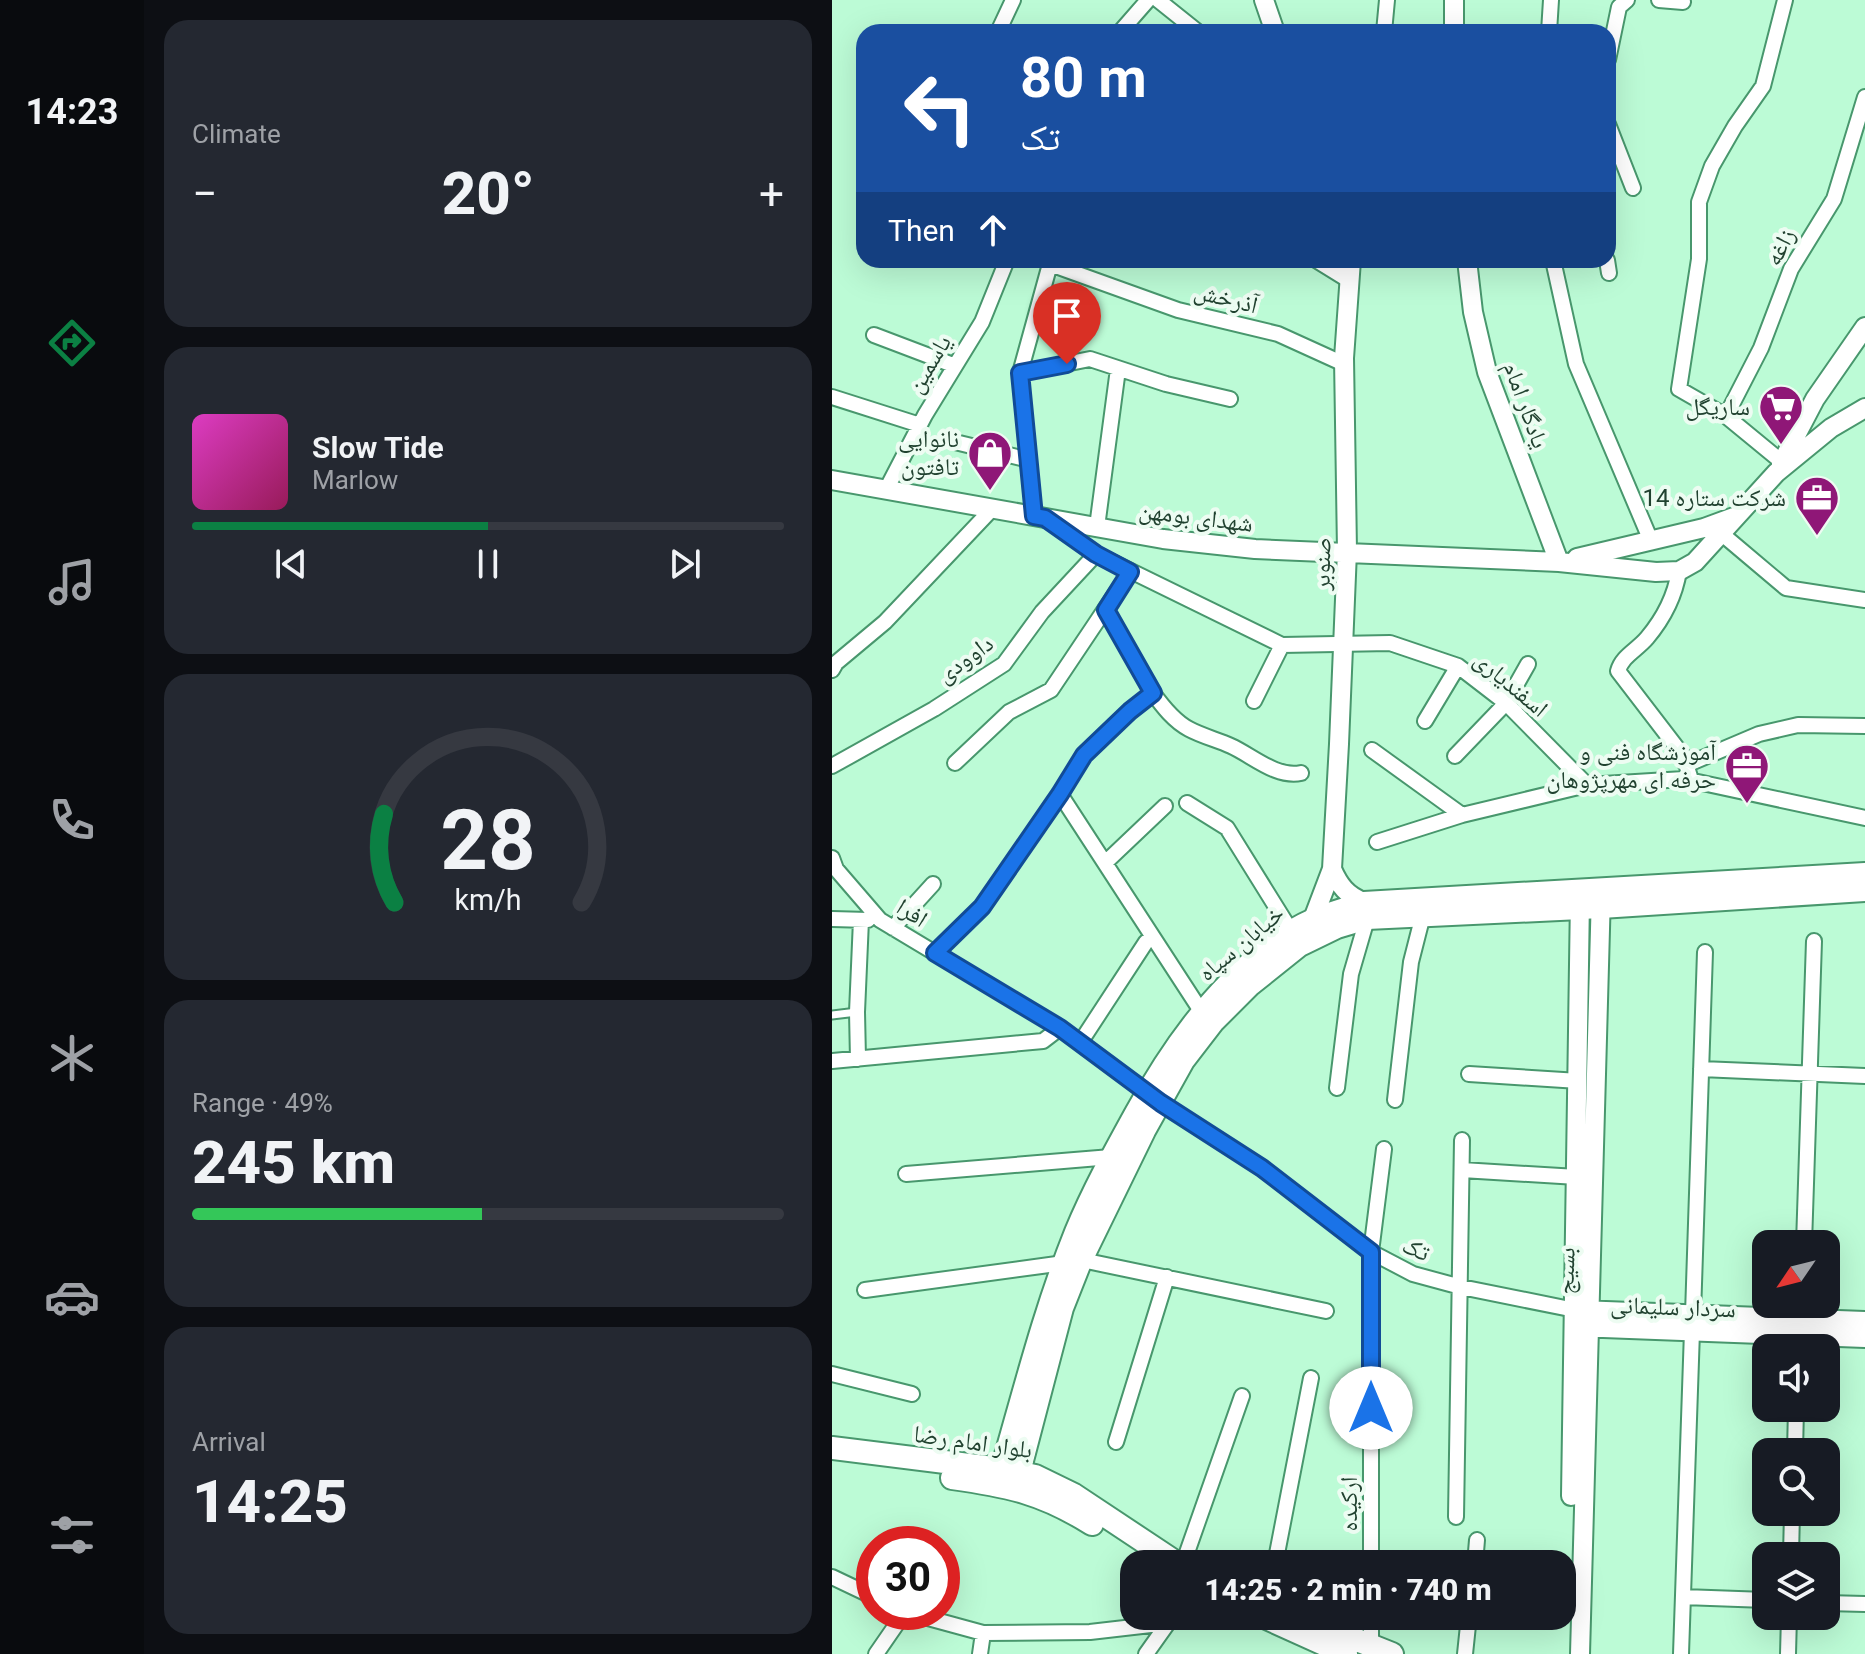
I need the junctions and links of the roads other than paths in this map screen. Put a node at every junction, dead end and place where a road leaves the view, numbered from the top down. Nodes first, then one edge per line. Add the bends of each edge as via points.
1 (1013, 0) edge
2 (1148, 0) edge
3 (1158, 0) edge
4 (1264, 0) edge
5 (1387, 0) edge
6 (1454, 0) edge
7 (1551, 0) edge
8 (1627, 0) edge
9 (1659, 0) edge
10 (1785, 0) edge
11 (1684, 1) edge
12 (1002, 24) edge
13 (1127, 24) edge
14 (1188, 24) edge
15 (1272, 24) edge
16 (1385, 24) edge
17 (1454, 24) edge
18 (1550, 24) edge
19 (1615, 24) edge
20 (1865, 97) edge
21 (1616, 144) edge
22 (1633, 188) dead end
23 (1004, 268) edge
24 (1049, 268) edge
25 (1061, 268) edge
26 (1329, 268) edge
27 (1351, 268) edge
28 (1468, 268) edge
29 (1555, 268) edge
30 (1350, 281) junction
31 (1865, 327) edge
32 (874, 335) dead end
33 (1344, 364) junction
34 (953, 365) junction
35 (1118, 369) junction
36 (1020, 373) junction
37 (832, 397) edge
38 (1230, 399) dead end
39 (1865, 408) edge
40 (1726, 416) junction
41 (920, 425) junction
42 (955, 442) dead end
43 (1029, 460) junction
44 (1779, 468) junction
45 (832, 480) edge
46 (886, 490) junction
47 (992, 509) junction
48 (1741, 514) junction
49 (1040, 517) junction
50 (1097, 527) junction
51 (1722, 534) junction
52 (1651, 541) junction
53 (1347, 551) junction
54 (1096, 554) junction
55 (1559, 562) junction
56 (1679, 571) junction
57 (1130, 572) junction
58 (1865, 600) edge
59 (1106, 610) junction
60 (1343, 643) junction
61 (1282, 645) junction
62 (1528, 664) dead end
63 (1458, 666) junction
64 (832, 670) edge
65 (1153, 693) junction
66 (1254, 701) dead end
67 (1506, 703) junction
68 (1425, 721) dead end
69 (1865, 726) edge
70 (1372, 750) dead end
71 (1455, 756) dead end
72 (955, 763) dead end
73 (1686, 765) junction
74 (832, 766) edge
75 (1301, 773) dead end
76 (1691, 780) junction
77 (1587, 785) junction
78 (1060, 794) junction
79 (1187, 803) dead end
80 (1165, 806) dead end
81 (1462, 815) junction
82 (1865, 818) edge
83 (1377, 842) dead end
84 (832, 858) edge
85 (1105, 863) junction
86 (1332, 869) junction
87 (1865, 873) edge
88 (933, 884) dead end
89 (1865, 891) edge
90 (1591, 899) junction
91 (1366, 911) junction
92 (1423, 915) junction
93 (832, 919) edge
94 (1313, 919) junction
95 (861, 920) junction
96 (887, 924) junction
97 (1291, 931) junction
98 (1814, 941) dead end
99 (1146, 942) dead end
100 (1705, 952) dead end
101 (935, 953) junction
102 (1201, 1011) junction
103 (857, 1012) junction
104 (832, 1015) edge
105 (1060, 1028) junction
106 (1080, 1043) junction
107 (858, 1059) junction
108 (832, 1061) edge
109 (1701, 1069) junction
110 (1469, 1074) dead end
111 (1810, 1074) junction
112 (1865, 1076) edge
113 (1579, 1081) junction
114 (1337, 1088) dead end
115 (1154, 1097) junction
116 (1395, 1100) dead end
117 (1462, 1140) dead end
118 (1384, 1149) dead end
119 (1111, 1157) junction
120 (1462, 1170) junction
121 (906, 1174) dead end
122 (1577, 1177) junction
123 (1804, 1230) edge
124 (1371, 1252) junction
125 (1073, 1262) junction
126 (1167, 1277) junction
127 (1461, 1287) junction
128 (865, 1290) dead end
129 (1326, 1311) dead end
130 (1581, 1318) junction
131 (1865, 1321) edge
132 (1692, 1323) junction
133 (1865, 1338) edge
134 (832, 1374) edge
135 (1311, 1378) dead end
136 (912, 1394) dead end
137 (1242, 1396) dead end
138 (1116, 1442) dead end
139 (837, 1455) edge
140 (1010, 1470) junction
141 (1456, 1517) dead end
142 (1477, 1540) dead end
143 (1133, 1550) edge
144 (1158, 1550) edge
145 (1185, 1550) edge
146 (1278, 1550) edge
147 (1371, 1550) edge
148 (1476, 1550) edge
149 (832, 1577) edge
150 (856, 1588) edge
151 (1683, 1597) junction
152 (1752, 1599) edge
153 (1840, 1603) edge
154 (1865, 1604) edge
155 (960, 1627) edge
156 (1120, 1627) edge
157 (893, 1630) edge
158 (1164, 1630) edge
159 (1293, 1630) edge
160 (1332, 1630) edge
161 (1376, 1630) edge
162 (1468, 1630) edge
163 (1789, 1630) edge
164 (983, 1633) junction
165 (1382, 1650) edge
166 (876, 1654) edge
167 (980, 1654) edge
168 (1146, 1654) edge
169 (1346, 1654) edge
170 (1465, 1654) edge
171 (1568, 1654) edge
172 (1580, 1654) edge
173 (1681, 1654) edge
174 (1788, 1654) edge

1 - 12 street
2 - 13 street
3 - 14 street
4 - 15 street
5 - 16 street
6 - 17 street
7 - 18 street
8 - 19 street via 1619,7
9 - 11 street
10 - 40 street via 1763,86 1712,166 1699,202 1699,259 1679,389
20 - 40 street, زاغه via 1834,199 1791,269 1761,348
21 - 22 street
23 - 34 street, یاسمین via 982,322
24 - 36 street, آذرخش
25 - 33 street, آذرخش via 1178,310 1278,334
26 - 30 street
27 - 30 street, صنوبر
28 - 55 street, یادگار امام via 1487,372
29 - 52 street via 1576,364
30 - 33 street, صنوبر
31 - 44 street via 1815,399
32 - 34 street
33 - 53 street, صنوبر
34 - 41 street, یاسمین
35 - 36 street via 1090,359
35 - 38 street
35 - 50 street
36 - 43 street
37 - 41 street
39 - 44 street
40 - 44 street
41 - 46 street, یاسمین
42 - 43 street
43 - 49 street
44 - 48 street
45 - 46 street, شهدای بومهن
46 - 47 street, شهدای بومهن
47 - 49 street, شهدای بومهن
47 - 64 street
48 - 51 street
48 - 52 street
49 - 50 street, شهدای بومهن
49 - 54 street, اسفندیاری
50 - 53 street, شهدای بومهن via 1255,549
51 - 56 street
51 - 58 street via 1786,588
52 - 55 street
53 - 55 street, شهدای بومهن
53 - 60 street, صنوبر
54 - 57 street, اسفندیاری
54 - 74 street, داوودی via 1042,612 1004,664
55 - 56 street
56 - 73 street via 1676,594 1618,671
57 - 59 street
57 - 61 street, اسفندیاری
59 - 65 street
59 - 72 street via 1051,690 1009,712
60 - 61 street, اسفندیاری
60 - 63 street, اسفندیاری via 1390,643
60 - 86 street, صنوبر
61 - 66 street
62 - 67 street
63 - 67 street, اسفندیاری
63 - 68 street
65 - 75 street via 1189,729 1277,771
65 - 78 street via 1084,755
67 - 71 street
67 - 77 street, اسفندیاری
69 - 73 street via 1798,725 1759,734
70 - 81 street
73 - 76 street
76 - 77 street
76 - 82 street
77 - 81 street
78 - 85 street
78 - 101 street via 982,907
79 - 97 street via 1227,828
80 - 85 street
81 - 83 street
84 - 96 street, افرا
85 - 102 street
86 - 91 street via 1343,890
86 - 94 street, صنوبر
87 - 90 main road, خیابان سپاه
88 - 96 street
89 - 90 main road, خیابان سپاه
90 - 91 main road, خیابان سپاه
90 - 92 main road, خیابان سپاه
90 - 113 street, بسیج
90 - 130 street, بسیج
91 - 92 main road, خیابان سپاه
91 - 94 main road, خیابان سپاه
91 - 114 street via 1351,974
91 - 115 main road, خیابان سپاه via 1300,946 1250,986
92 - 116 street via 1411,962
93 - 95 street
94 - 97 main road, خیابان سپاه
95 - 96 street
95 - 103 street
96 - 101 street, افرا
97 - 102 main road, خیابان سپاه
98 - 111 street
99 - 106 street
100 - 109 street
101 - 105 street, افرا
102 - 115 main road, خیابان سپاه via 1170,1051
103 - 104 lane
103 - 107 street
105 - 106 street, افرا
105 - 107 street via 1043,1041
106 - 115 street, افرا
107 - 108 street
109 - 111 street
109 - 132 street
110 - 113 street
111 - 112 street
111 - 123 street
113 - 122 street, بسیج
115 - 119 main road, خیابان سپاه
115 - 124 street, تک via 1262,1168
115 - 125 main road, خیابان سپاه
117 - 120 street
118 - 124 street, ارکیده
119 - 121 street
119 - 125 main road, خیابان سپاه via 1076,1230
120 - 122 street
120 - 127 street
122 - 130 street, بسیج
124 - 127 street, تک via 1413,1274
124 - 147 street, ارکیده
125 - 126 street
125 - 128 street
125 - 140 main road, خیابان سپاه
126 - 129 street
126 - 138 street
127 - 130 street, تک
127 - 141 street
130 - 132 street, سردار سلیمانی
130 - 171 street, بسیج
130 - 172 street, بسیج
131 - 132 street, سردار سلیمانی
132 - 133 street, سردار سلیمانی
132 - 151 street
134 - 136 street
135 - 146 street
137 - 145 street
139 - 140 main road, بلوار امام رضا
139 - 143 main road, بلوار امام رضا via 1023,1490 1070,1511
140 - 144 main road, بلوار امام رضا via 1074,1495
142 - 148 street
149 - 150 street
151 - 152 street
151 - 173 street
153 - 154 street
155 - 164 street
156 - 164 street
157 - 166 street
158 - 168 street
159 - 169 main road
160 - 165 main road
161 - 165 street
162 - 170 street
163 - 174 street
164 - 167 street

